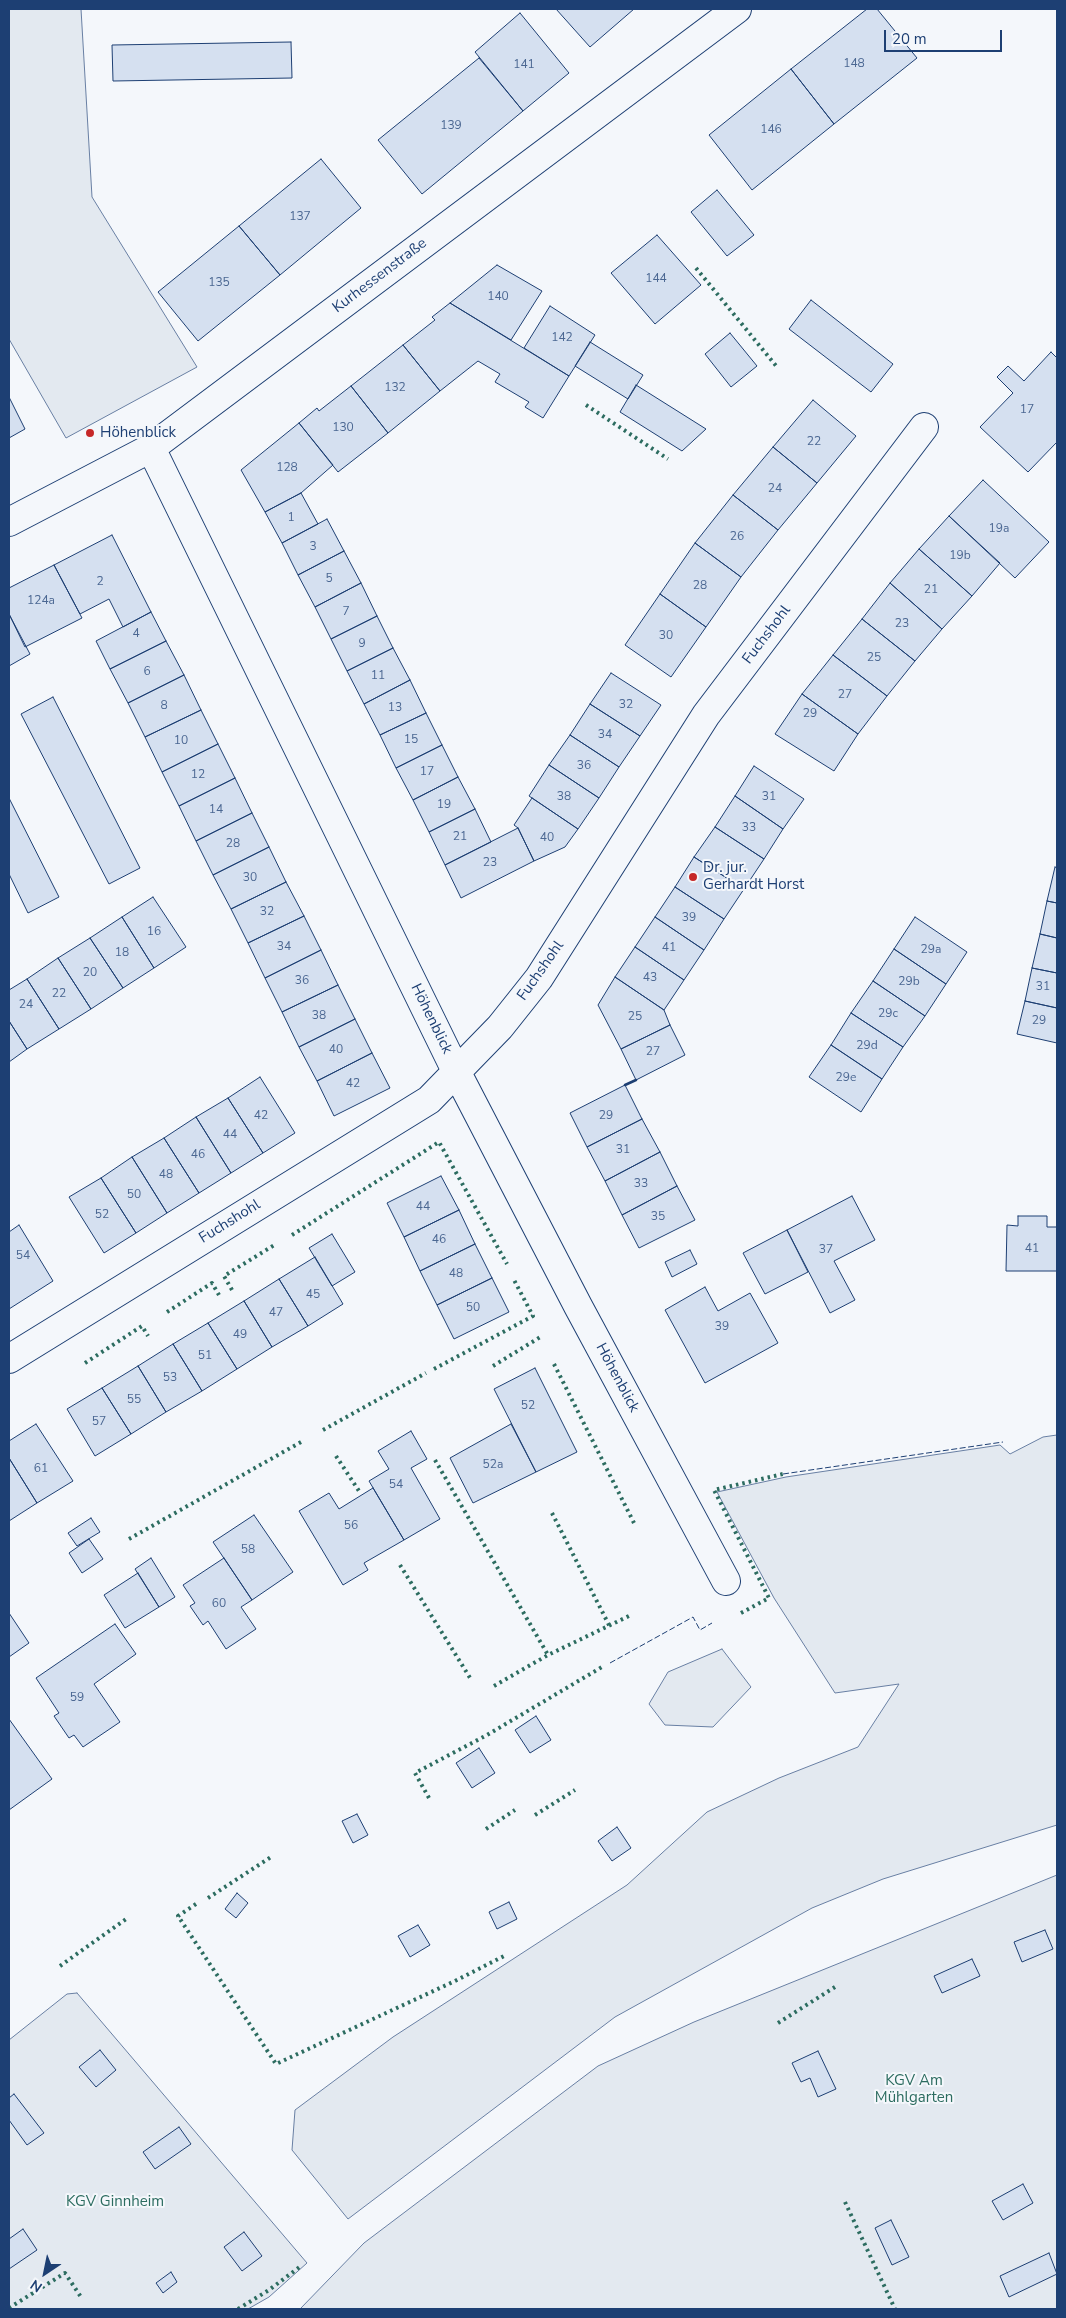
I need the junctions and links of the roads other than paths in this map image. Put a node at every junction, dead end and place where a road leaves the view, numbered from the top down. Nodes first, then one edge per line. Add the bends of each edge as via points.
1 (737, 9) edge
2 (924, 427) dead end
3 (151, 448) junction
4 (9, 522) edge
5 (456, 1071) junction
6 (9, 1359) edge
7 (726, 1582) dead end

1 - 3 street, Kurhessenstraße
2 - 5 street, Fuchshohl via 706,715 539,978 500,1027
3 - 4 street, Kurhessenstraße
3 - 5 street, Höhenblick
5 - 6 street, Fuchshohl via 428,1100
5 - 7 street, Höhenblick

